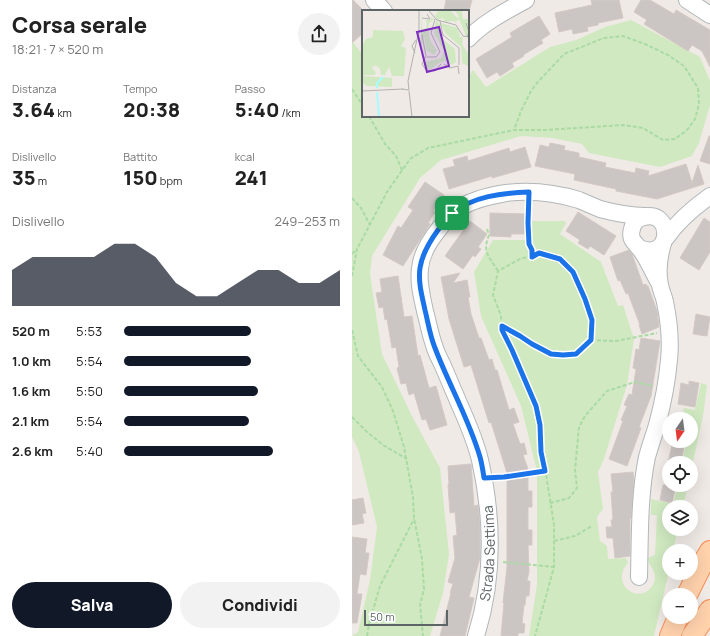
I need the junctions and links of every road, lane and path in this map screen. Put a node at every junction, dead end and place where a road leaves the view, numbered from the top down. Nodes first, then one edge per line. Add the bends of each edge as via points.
1 (374, 0) edge
2 (526, 0) edge
3 (687, 0) edge
4 (383, 10) edge
5 (710, 15) edge
6 (469, 38) edge
7 (352, 89) edge
8 (362, 104) edge
9 (370, 117) edge
10 (514, 130) junction
11 (402, 170) junction
12 (529, 192) junction
13 (710, 196) edge
14 (352, 198) edge
15 (695, 207) junction
16 (601, 209) junction
17 (650, 217) junction
18 (370, 225) junction
19 (487, 229) dead end
20 (664, 240) junction
21 (635, 241) junction
22 (357, 249) junction
23 (352, 254) edge
24 (532, 257) junction
25 (498, 271) junction
26 (352, 276) edge
27 (660, 284) junction
28 (502, 326) junction
29 (352, 330) edge
30 (669, 331) junction
31 (591, 340) junction
32 (666, 389) junction
33 (352, 417) edge
34 (407, 459) junction
35 (545, 471) junction
36 (484, 478) junction
37 (550, 503) junction
38 (414, 518) junction
39 (592, 526) dead end
40 (554, 541) junction
41 (710, 551) edge
42 (490, 561) junction
43 (554, 567) junction
44 (639, 577) dead end
45 (690, 588) edge
46 (710, 610) edge
47 (675, 624) edge
48 (367, 636) edge
49 (423, 636) edge
50 (476, 636) edge
51 (535, 636) edge
52 (670, 636) edge
53 (692, 636) edge

1 - 4 street
2 - 6 street via 498,16
3 - 5 street
7 - 8 path
9 - 11 path via 385,144 396,156
10 - 10 path via 536,83 564,54 604,38 623,36 668,56 684,66 698,88 699,104 695,119 687,130 675,139 663,140 643,128 623,125
10 - 11 path via 428,148 410,159
11 - 18 path
12 - 16 street, Strada Settima via 554,194
12 - 24 path via 528,223
12 - 36 street, Strada Settima via 487,197 452,213 434,236 422,258 420,268 422,297 434,347 480,457
13 - 15 street, Strada Settima
14 - 18 path
15 - 17 street, Strada Settima
15 - 20 street, Strada Settima
16 - 17 street, Strada Settima via 631,216
16 - 21 street, Strada Settima
17 - 20 street via 663,223 666,233
17 - 21 street via 640,218 634,225
18 - 22 path
19 - 25 path via 487,254
20 - 21 street, Strada Settima via 659,247 650,251 644,250
20 - 27 street, Strada Settima via 659,255
21 - 27 street, Strada Settima
22 - 23 path
22 - 26 path
24 - 25 path via 522,258
24 - 31 path via 539,253 560,259 573,272 592,320
25 - 28 path via 494,295
27 - 30 street, Strada Settima
28 - 31 path via 551,354 576,354
28 - 35 path via 536,406
29 - 34 path via 358,356 382,387 393,411
30 - 31 path via 616,341
30 - 32 street, Strada Settima
32 - 37 path via 635,382 607,391 585,416 579,427 575,470 577,488 569,498
32 - 44 street, Strada Settima via 644,475
33 - 34 path via 383,445
34 - 38 path
35 - 36 path
35 - 37 path
36 - 42 street, Strada Settima
37 - 40 path
38 - 48 path via 380,586
38 - 49 path via 422,559 424,589 420,605
39 - 40 path via 575,536
40 - 43 path
41 - 45 main road
42 - 43 path
42 - 50 street, Strada Settima via 484,605
43 - 51 path
46 - 53 main road
47 - 52 main road

